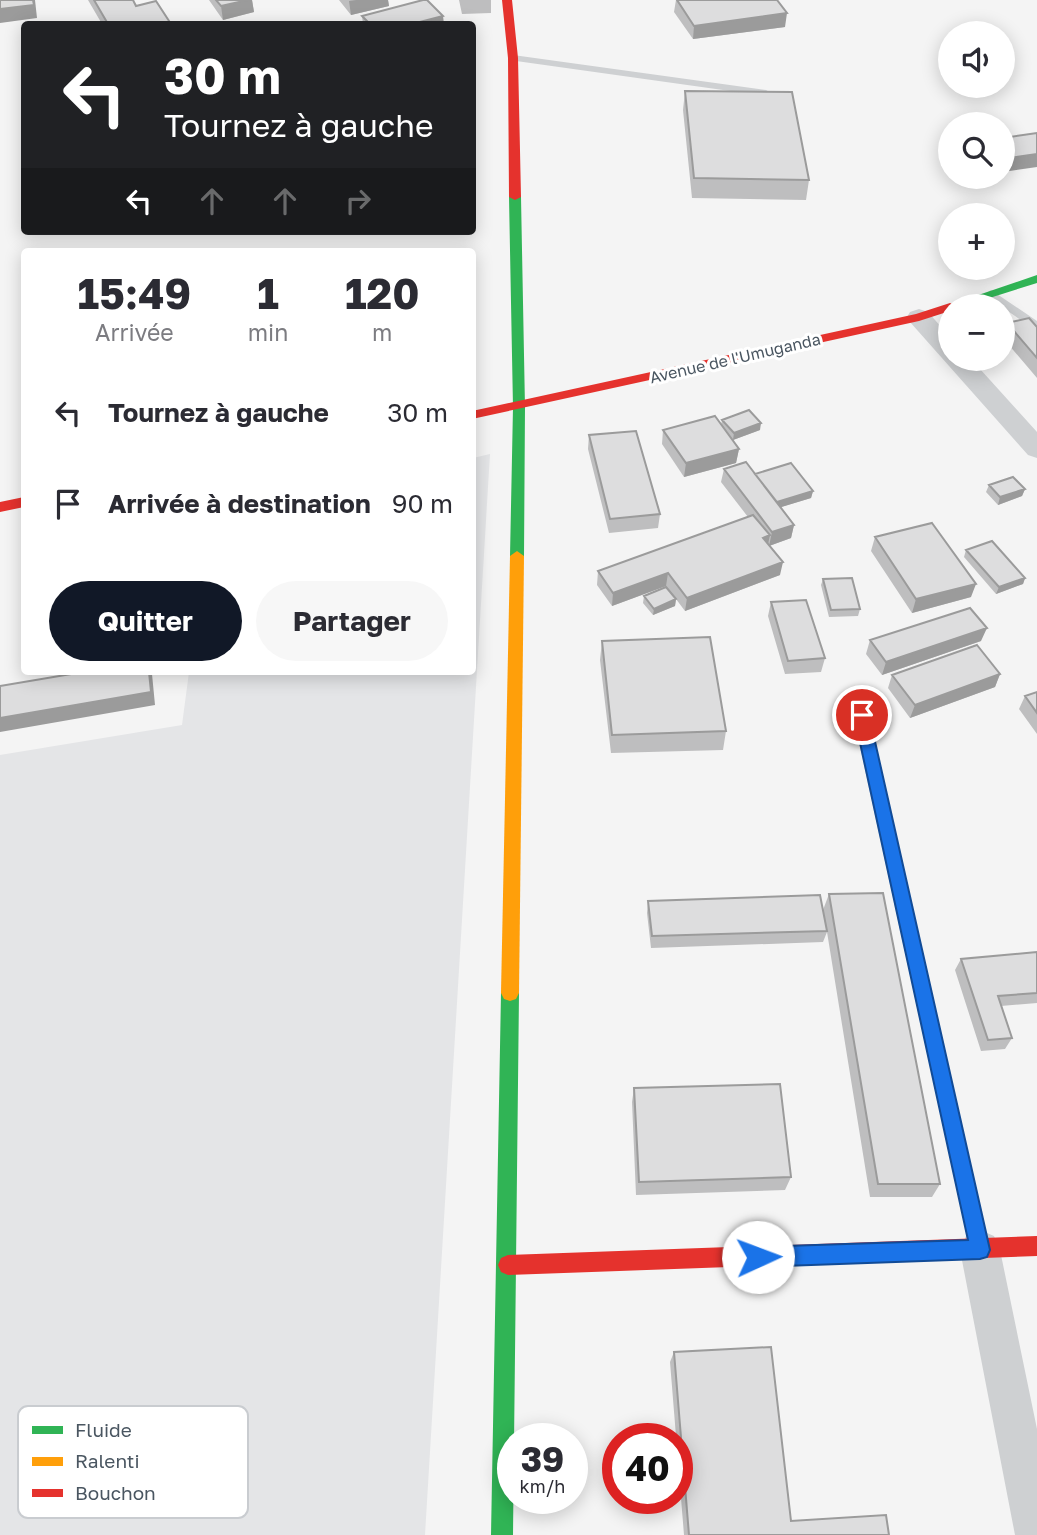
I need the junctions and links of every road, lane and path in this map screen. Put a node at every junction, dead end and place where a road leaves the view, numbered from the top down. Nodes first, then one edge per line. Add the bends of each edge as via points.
1 (507, 0) edge
2 (513, 58) junction
3 (769, 94) edge
4 (1037, 279) edge
5 (991, 294) edge
6 (938, 311) edge
7 (1015, 311) edge
8 (919, 317) junction
9 (1037, 327) edge
10 (938, 338) edge
11 (968, 371) edge
12 (519, 407) junction
13 (476, 414) edge
14 (1037, 449) edge
15 (21, 503) edge
16 (0, 507) edge
17 (862, 715) dead end
18 (1037, 1246) edge
19 (980, 1250) junction
20 (508, 1265) junction
21 (502, 1535) edge
22 (1037, 1535) edge

1 - 2 street
2 - 3 lane
2 - 12 street
4 - 5 street, Avenue de l'Umuganda
6 - 8 street, Avenue de l'Umuganda
7 - 9 lane
8 - 10 street
8 - 12 street, Avenue de l'Umuganda
11 - 14 street
12 - 13 street, Avenue de l'Umuganda
12 - 20 street
15 - 16 street
17 - 19 lane
18 - 19 street
19 - 20 street
19 - 22 street
20 - 21 street

